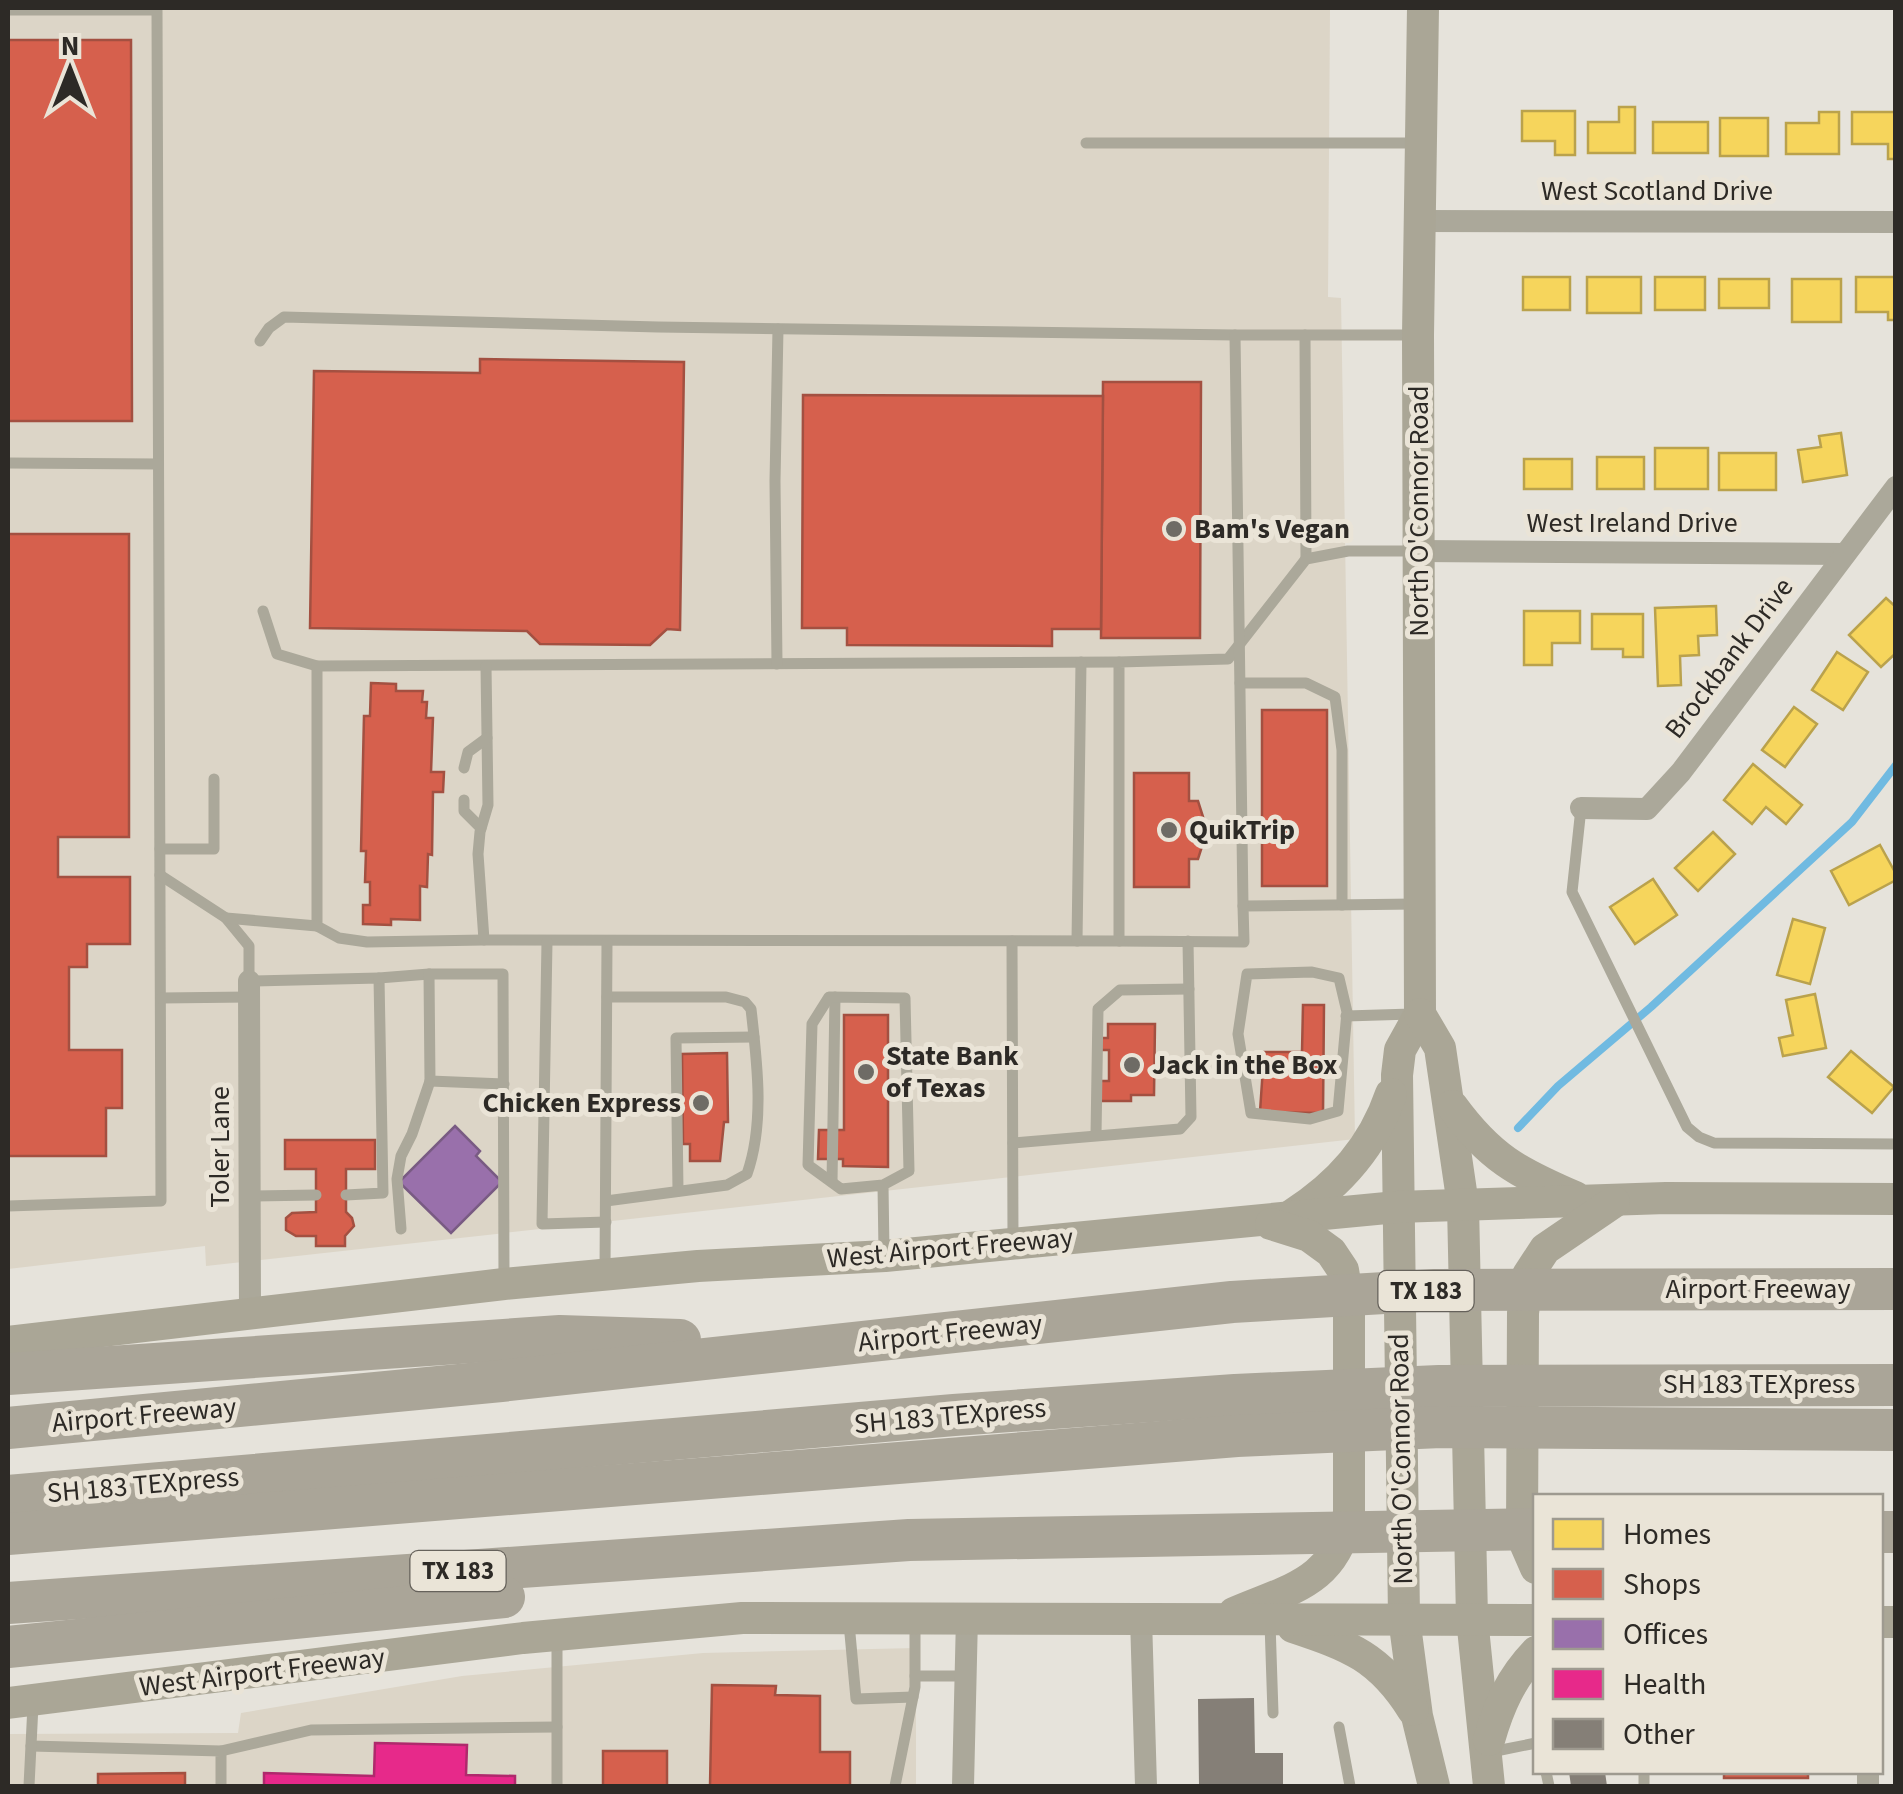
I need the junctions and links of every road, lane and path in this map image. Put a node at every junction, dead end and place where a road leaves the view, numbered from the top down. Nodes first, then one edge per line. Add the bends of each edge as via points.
1 (1423, 8) edge
2 (8, 10) edge
3 (1086, 143) dead end
4 (1420, 143) junction
5 (1419, 221) junction
6 (1896, 222) edge
7 (778, 329) junction
8 (1235, 335) junction
9 (1305, 335) junction
10 (1418, 335) junction
11 (260, 341) dead end
12 (8, 463) edge
13 (158, 464) junction
14 (1896, 488) edge
15 (1419, 552) junction
16 (1845, 554) junction
17 (1306, 559) junction
18 (263, 611) dead end
19 (1240, 645) junction
20 (1081, 662) junction
21 (1119, 662) junction
22 (777, 664) junction
23 (318, 666) junction
24 (486, 666) junction
25 (1240, 682) junction
26 (487, 738) junction
27 (464, 768) dead end
28 (214, 780) dead end
29 (464, 800) dead end
30 (1581, 808) joint
31 (481, 828) junction
32 (160, 849) junction
33 (160, 874) junction
34 (1422, 904) junction
35 (1342, 905) junction
36 (1244, 906) junction
37 (226, 918) junction
38 (318, 926) junction
39 (484, 940) junction
40 (1012, 941) junction
41 (1077, 941) junction
42 (1119, 941) junction
43 (1188, 941) junction
44 (547, 942) junction
45 (607, 942) junction
46 (429, 974) junction
47 (379, 978) junction
48 (1189, 988) junction
49 (250, 989) junction
50 (607, 997) junction
51 (835, 997) junction
52 (161, 998) junction
53 (1420, 1014) junction
54 (1346, 1016) junction
55 (754, 1037) junction
56 (1397, 1075) junction
57 (430, 1082) junction
58 (504, 1084) junction
59 (1449, 1102) junction
60 (1096, 1135) junction
61 (1013, 1143) junction
62 (1896, 1144) edge
63 (832, 1182) junction
64 (882, 1186) junction
65 (678, 1191) junction
66 (316, 1194) dead end
67 (346, 1194) dead end
68 (250, 1196) junction
69 (1896, 1199) edge
70 (606, 1200) junction
71 (1618, 1200) junction
72 (1583, 1201) junction
73 (1463, 1204) junction
74 (8, 1206) edge
75 (1397, 1207) junction
76 (1274, 1219) junction
77 (606, 1222) junction
78 (401, 1229) dead end
79 (1014, 1244) junction
80 (884, 1256) junction
81 (606, 1276) junction
82 (504, 1284) junction
83 (1896, 1289) edge
84 (250, 1314) junction
85 (8, 1342) edge
86 (840, 1345) junction
87 (8, 1374) edge
88 (1896, 1385) edge
89 (1236, 1416) junction
90 (8, 1428) edge
91 (1896, 1430) edge
92 (8, 1496) edge
93 (1533, 1529) edge
94 (8, 1534) edge
95 (909, 1540) junction
96 (1533, 1561) edge
97 (8, 1603) edge
98 (967, 1616) junction
99 (848, 1618) junction
100 (1140, 1618) junction
101 (1404, 1618) junction
102 (1472, 1618) junction
103 (1220, 1619) junction
104 (1270, 1619) junction
105 (915, 1620) junction
106 (1533, 1620) edge
107 (557, 1634) junction
108 (8, 1648) edge
109 (1533, 1655) edge
110 (915, 1676) junction
111 (966, 1676) junction
112 (913, 1697) junction
113 (20, 1702) edge
114 (1273, 1714) dead end
115 (1417, 1716) junction
116 (557, 1727) junction
117 (1339, 1727) dead end
118 (1533, 1744) edge
119 (31, 1746) junction
120 (221, 1751) junction
121 (1485, 1754) junction
122 (29, 1786) edge
123 (221, 1786) edge
124 (556, 1786) edge
125 (894, 1786) edge
126 (963, 1786) edge
127 (1146, 1786) edge
128 (1350, 1786) edge
129 (1434, 1786) edge
130 (1489, 1786) edge

1 - 4 main road, North O'Connor Road
2 - 13 lane via 157,10
3 - 4 lane
4 - 5 main road, North O'Connor Road
5 - 6 street, West Scotland Drive
5 - 10 main road, North O'Connor Road
7 - 8 lane
7 - 11 lane via 284,317
7 - 22 lane
8 - 9 lane
8 - 19 lane
9 - 10 lane
9 - 17 lane
10 - 15 main road, North O'Connor Road
12 - 13 lane
13 - 32 lane
14 - 16 street, Brockbank Drive
15 - 16 street, West Ireland Drive
15 - 17 lane via 1348,551
15 - 34 main road, North O'Connor Road
16 - 30 street, Brockbank Drive via 1648,809
17 - 19 lane
18 - 23 lane via 277,654
19 - 21 lane via 1228,659
19 - 25 lane
20 - 21 lane
20 - 22 lane
20 - 41 lane
21 - 42 lane
22 - 24 lane
23 - 24 lane
23 - 38 lane
24 - 26 lane
25 - 35 lane via 1306,682 1335,696 1342,750
25 - 36 lane
26 - 27 lane via 468,752
26 - 31 lane via 488,805
28 - 32 lane via 214,849
29 - 31 lane via 464,811
30 - 62 lane via 1572,892 1687,1127 1714,1143
31 - 39 lane
32 - 33 lane
33 - 37 lane
33 - 52 lane
34 - 35 lane
34 - 53 main road, North O'Connor Road
35 - 36 lane
36 - 43 lane via 1244,942
37 - 38 lane
37 - 49 lane via 249,946
38 - 39 lane via 367,942
39 - 44 lane
40 - 41 lane
40 - 45 lane
40 - 61 lane
41 - 42 lane
42 - 43 lane
43 - 48 lane
44 - 45 lane
44 - 77 lane via 542,1224
45 - 50 lane
46 - 47 lane
46 - 57 lane
46 - 58 lane via 503,974
47 - 49 lane
47 - 67 lane via 383,1194
48 - 60 lane via 1120,990 1098,1009
48 - 60 lane via 1191,1117 1180,1129
49 - 52 lane
49 - 68 street, Toler Lane
50 - 55 lane via 745,1002
50 - 70 lane
51 - 63 lane
51 - 63 lane via 812,1024 808,1166
51 - 64 lane via 906,998 909,1171
52 - 74 lane via 161,1200
53 - 54 lane
53 - 56 main road, North O'Connor Road via 1400,1050
53 - 59 main road, North O'Connor Road via 1440,1048
54 - 54 lane via 1338,1111 1310,1119 1251,1113 1238,1034 1246,974 1339,978
55 - 65 lane via 754,1156 747,1174 727,1185
55 - 65 lane via 676,1038
56 - 75 main road, North O'Connor Road
56 - 76 main road via 1369,1143 1332,1185
57 - 58 lane
57 - 78 lane via 400,1156
58 - 82 lane
59 - 72 main road via 1495,1157
59 - 73 main road, North O'Connor Road
60 - 61 lane
61 - 79 lane
63 - 64 lane via 841,1188
64 - 80 lane
65 - 70 lane
66 - 68 lane
68 - 84 street, Toler Lane
69 - 71 main road, West Airport Freeway
70 - 77 lane
71 - 72 main road, West Airport Freeway
71 - 96 main road via 1545,1249 1528,1275 1522,1536
72 - 73 main road, West Airport Freeway
73 - 75 main road, West Airport Freeway
73 - 102 main road, North O'Connor Road
75 - 76 main road, West Airport Freeway
75 - 101 main road, North O'Connor Road
76 - 79 main road, West Airport Freeway
76 - 103 main road via 1310,1236 1344,1270 1350,1513 1344,1540 1327,1566 1304,1584
77 - 81 lane
79 - 80 main road, West Airport Freeway
80 - 81 main road, West Airport Freeway
81 - 82 main road, West Airport Freeway
82 - 84 main road, West Airport Freeway
83 - 86 highway, Airport Freeway / TX 183 via 1435,1290 1232,1302
84 - 85 main road, West Airport Freeway
86 - 87 highway via 560,1336
86 - 90 highway, Airport Freeway / TX 183
88 - 89 highway, SH 183 TEXpress via 1439,1386
89 - 91 highway, SH 183 TEXpress via 1440,1427
89 - 92 highway, SH 183 TEXpress via 954,1415
89 - 94 highway, SH 183 TEXpress
93 - 95 highway, TX 183
95 - 97 highway, TX 183
95 - 108 highway via 771,1574
98 - 100 main road, West Airport Freeway
98 - 105 main road, West Airport Freeway
98 - 111 street
99 - 105 main road, West Airport Freeway
99 - 107 main road, West Airport Freeway via 742,1618
99 - 112 lane via 856,1700
100 - 103 main road, West Airport Freeway
100 - 127 street
101 - 102 main road, West Airport Freeway
101 - 104 main road, West Airport Freeway
101 - 115 main road, North O'Connor Road
102 - 106 main road, West Airport Freeway
102 - 121 main road, North O'Connor Road
103 - 104 main road, West Airport Freeway
104 - 114 lane
104 - 115 main road via 1368,1657 1395,1681
105 - 110 lane
107 - 113 main road, West Airport Freeway
107 - 116 lane
109 - 121 main road via 1500,1702
110 - 111 lane
110 - 112 lane
111 - 126 street
112 - 125 lane
113 - 119 lane
115 - 129 main road, North O'Connor Road
116 - 120 lane via 311,1730
116 - 124 lane
117 - 128 lane
118 - 121 lane
119 - 120 lane
119 - 122 lane
120 - 123 lane
121 - 130 main road, North O'Connor Road

